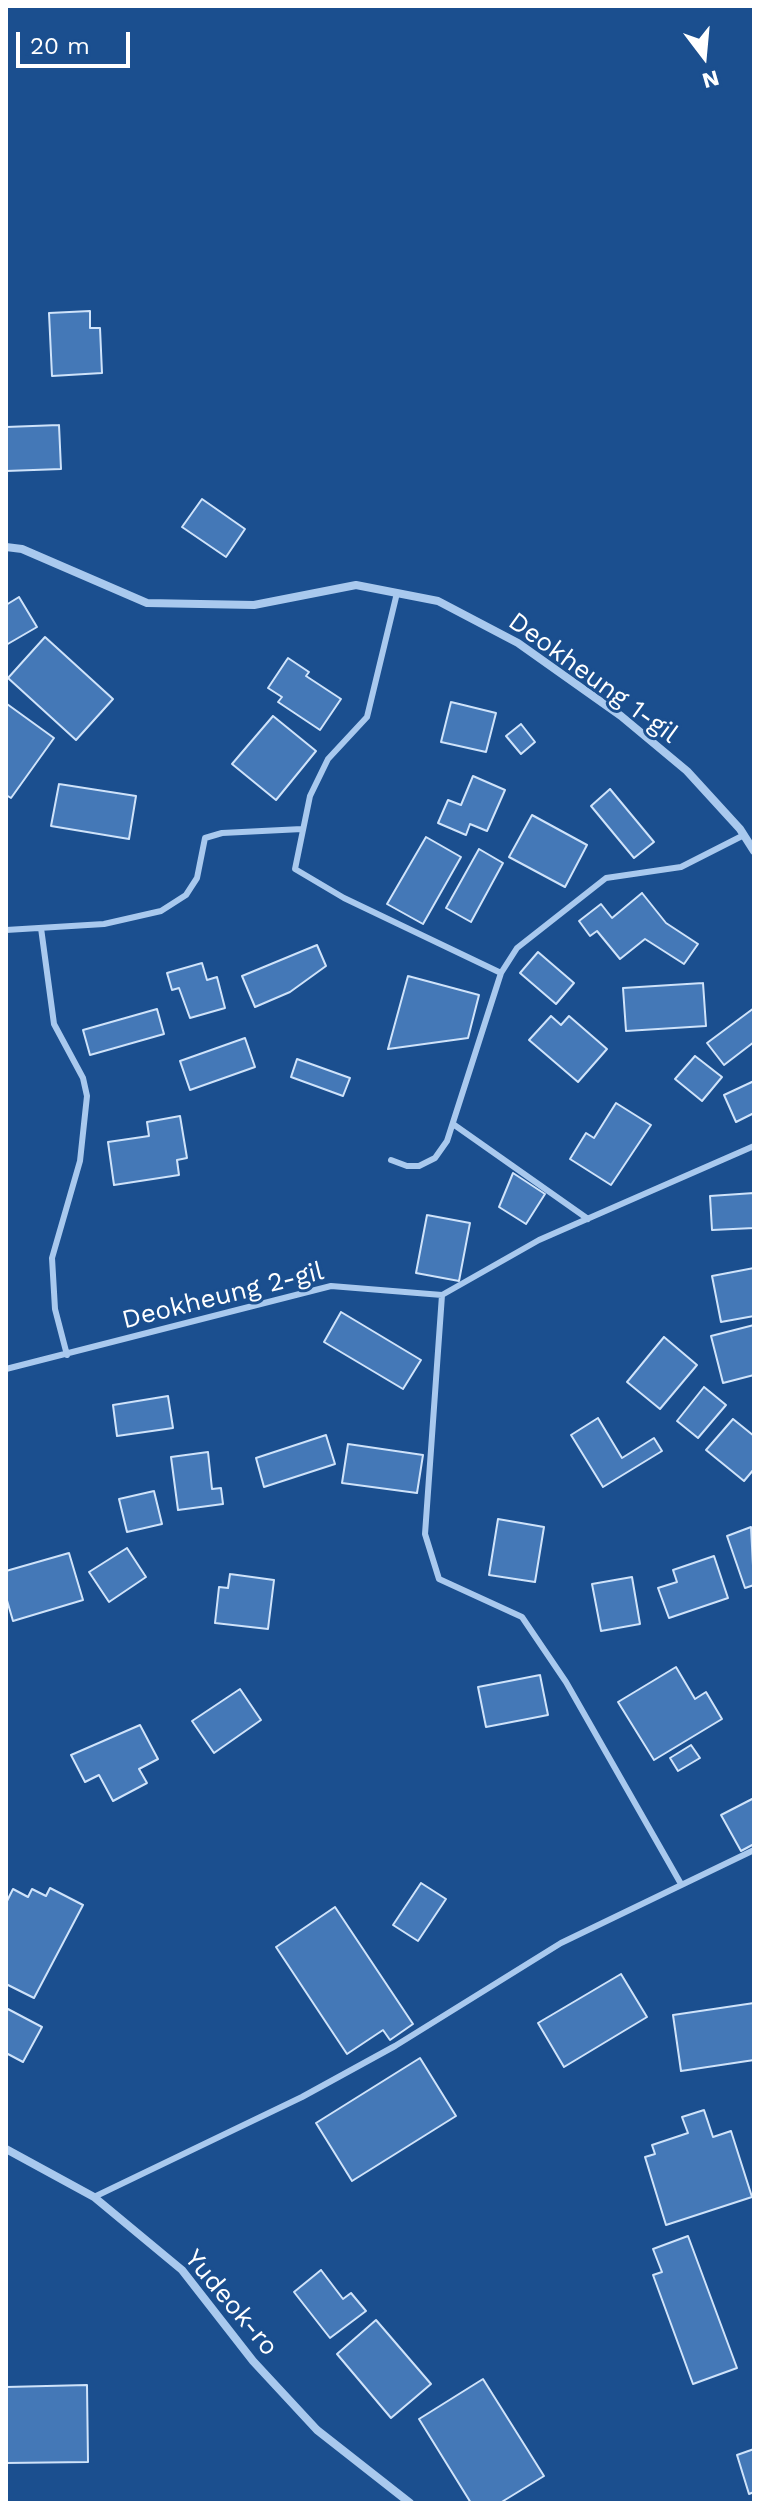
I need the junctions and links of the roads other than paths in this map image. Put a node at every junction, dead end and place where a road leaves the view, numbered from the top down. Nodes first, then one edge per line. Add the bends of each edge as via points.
1 (6, 547) edge
2 (397, 593) junction
3 (302, 829) junction
4 (744, 835) junction
5 (754, 851) edge
6 (41, 928) junction
7 (6, 930) edge
8 (501, 973) junction
9 (453, 1124) junction
10 (754, 1146) edge
11 (391, 1160) dead end
12 (588, 1219) junction
13 (442, 1295) junction
14 (67, 1355) junction
15 (6, 1369) edge
16 (754, 1850) edge
17 (681, 1884) junction
18 (6, 2149) edge
19 (94, 2197) junction
20 (410, 2503) edge

1 - 2 street, Deokheung 1-gil via 22,549 147,603 254,605 356,585
2 - 3 lane via 367,717 328,759
2 - 4 street, Deokheung 1-gil via 438,601 518,643 687,771
3 - 6 lane via 205,838 197,878 177,903 131,919
3 - 8 lane via 295,869
4 - 5 street, Deokheung 1-gil
4 - 8 lane via 681,867 606,878 517,948
6 - 7 lane
6 - 14 lane via 54,1024 87,1096 80,1161 52,1258 55,1309
8 - 9 lane
9 - 11 lane via 435,1158 419,1166
9 - 12 lane
10 - 12 lane
12 - 13 lane
13 - 14 lane, Deokheung 2-gil via 331,1286
13 - 17 lane via 425,1534 439,1579 522,1617 566,1682
14 - 15 lane, Deokheung 2-gil
16 - 17 lane
17 - 19 lane via 561,1943 302,2097
18 - 19 street, Yudeok-ro
19 - 20 street, Yudeok-ro via 182,2270 253,2361 317,2430

